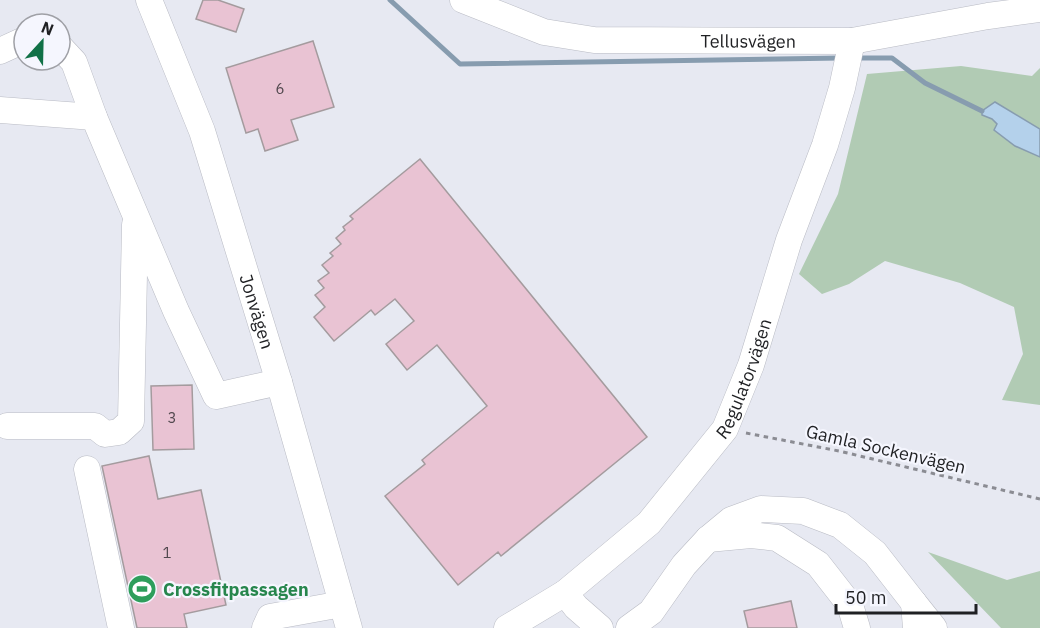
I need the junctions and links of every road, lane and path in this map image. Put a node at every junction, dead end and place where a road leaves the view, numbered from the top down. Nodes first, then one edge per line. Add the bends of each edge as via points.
1 (149, 0) edge
2 (463, 0) edge
3 (991, 8) edge
4 (1040, 9) edge
5 (850, 52) junction
6 (72, 59) edge
7 (0, 110) edge
8 (94, 117) junction
9 (136, 215) junction
10 (279, 382) junction
11 (7, 426) dead end
12 (725, 429) junction
13 (87, 469) dead end
14 (1040, 499) edge
15 (708, 539) junction
16 (565, 593) junction
17 (914, 603) junction
18 (346, 616) edge
19 (121, 628) edge
20 (265, 628) edge
21 (507, 628) edge
22 (600, 628) edge
23 (629, 628) edge
24 (857, 628) edge
25 (916, 628) edge
26 (934, 628) edge

1 - 10 street, Jonvägen via 202,131
2 - 5 street, Tellusvägen via 544,32 594,40
3 - 4 street, Tellusvägen
3 - 5 street, Tellusvägen
5 - 12 street, Regulatorvägen via 825,145 789,240 751,365
6 - 8 street
7 - 8 street
8 - 9 street
9 - 10 street via 216,396
9 - 11 street via 131,421 119,432 105,434 95,426
10 - 18 street, Jonvägen
12 - 14 path, Gamla Sockenvägen via 839,450
12 - 16 street, Regulatorvägen via 649,523
13 - 19 street
15 - 17 street via 731,520 761,509 803,511 840,525 875,554
15 - 23 street via 651,612
15 - 24 street via 752,534 777,538 818,564 850,605
16 - 21 street, Regulatorvägen
16 - 22 street
17 - 25 street
17 - 26 street
18 - 20 street via 270,617

